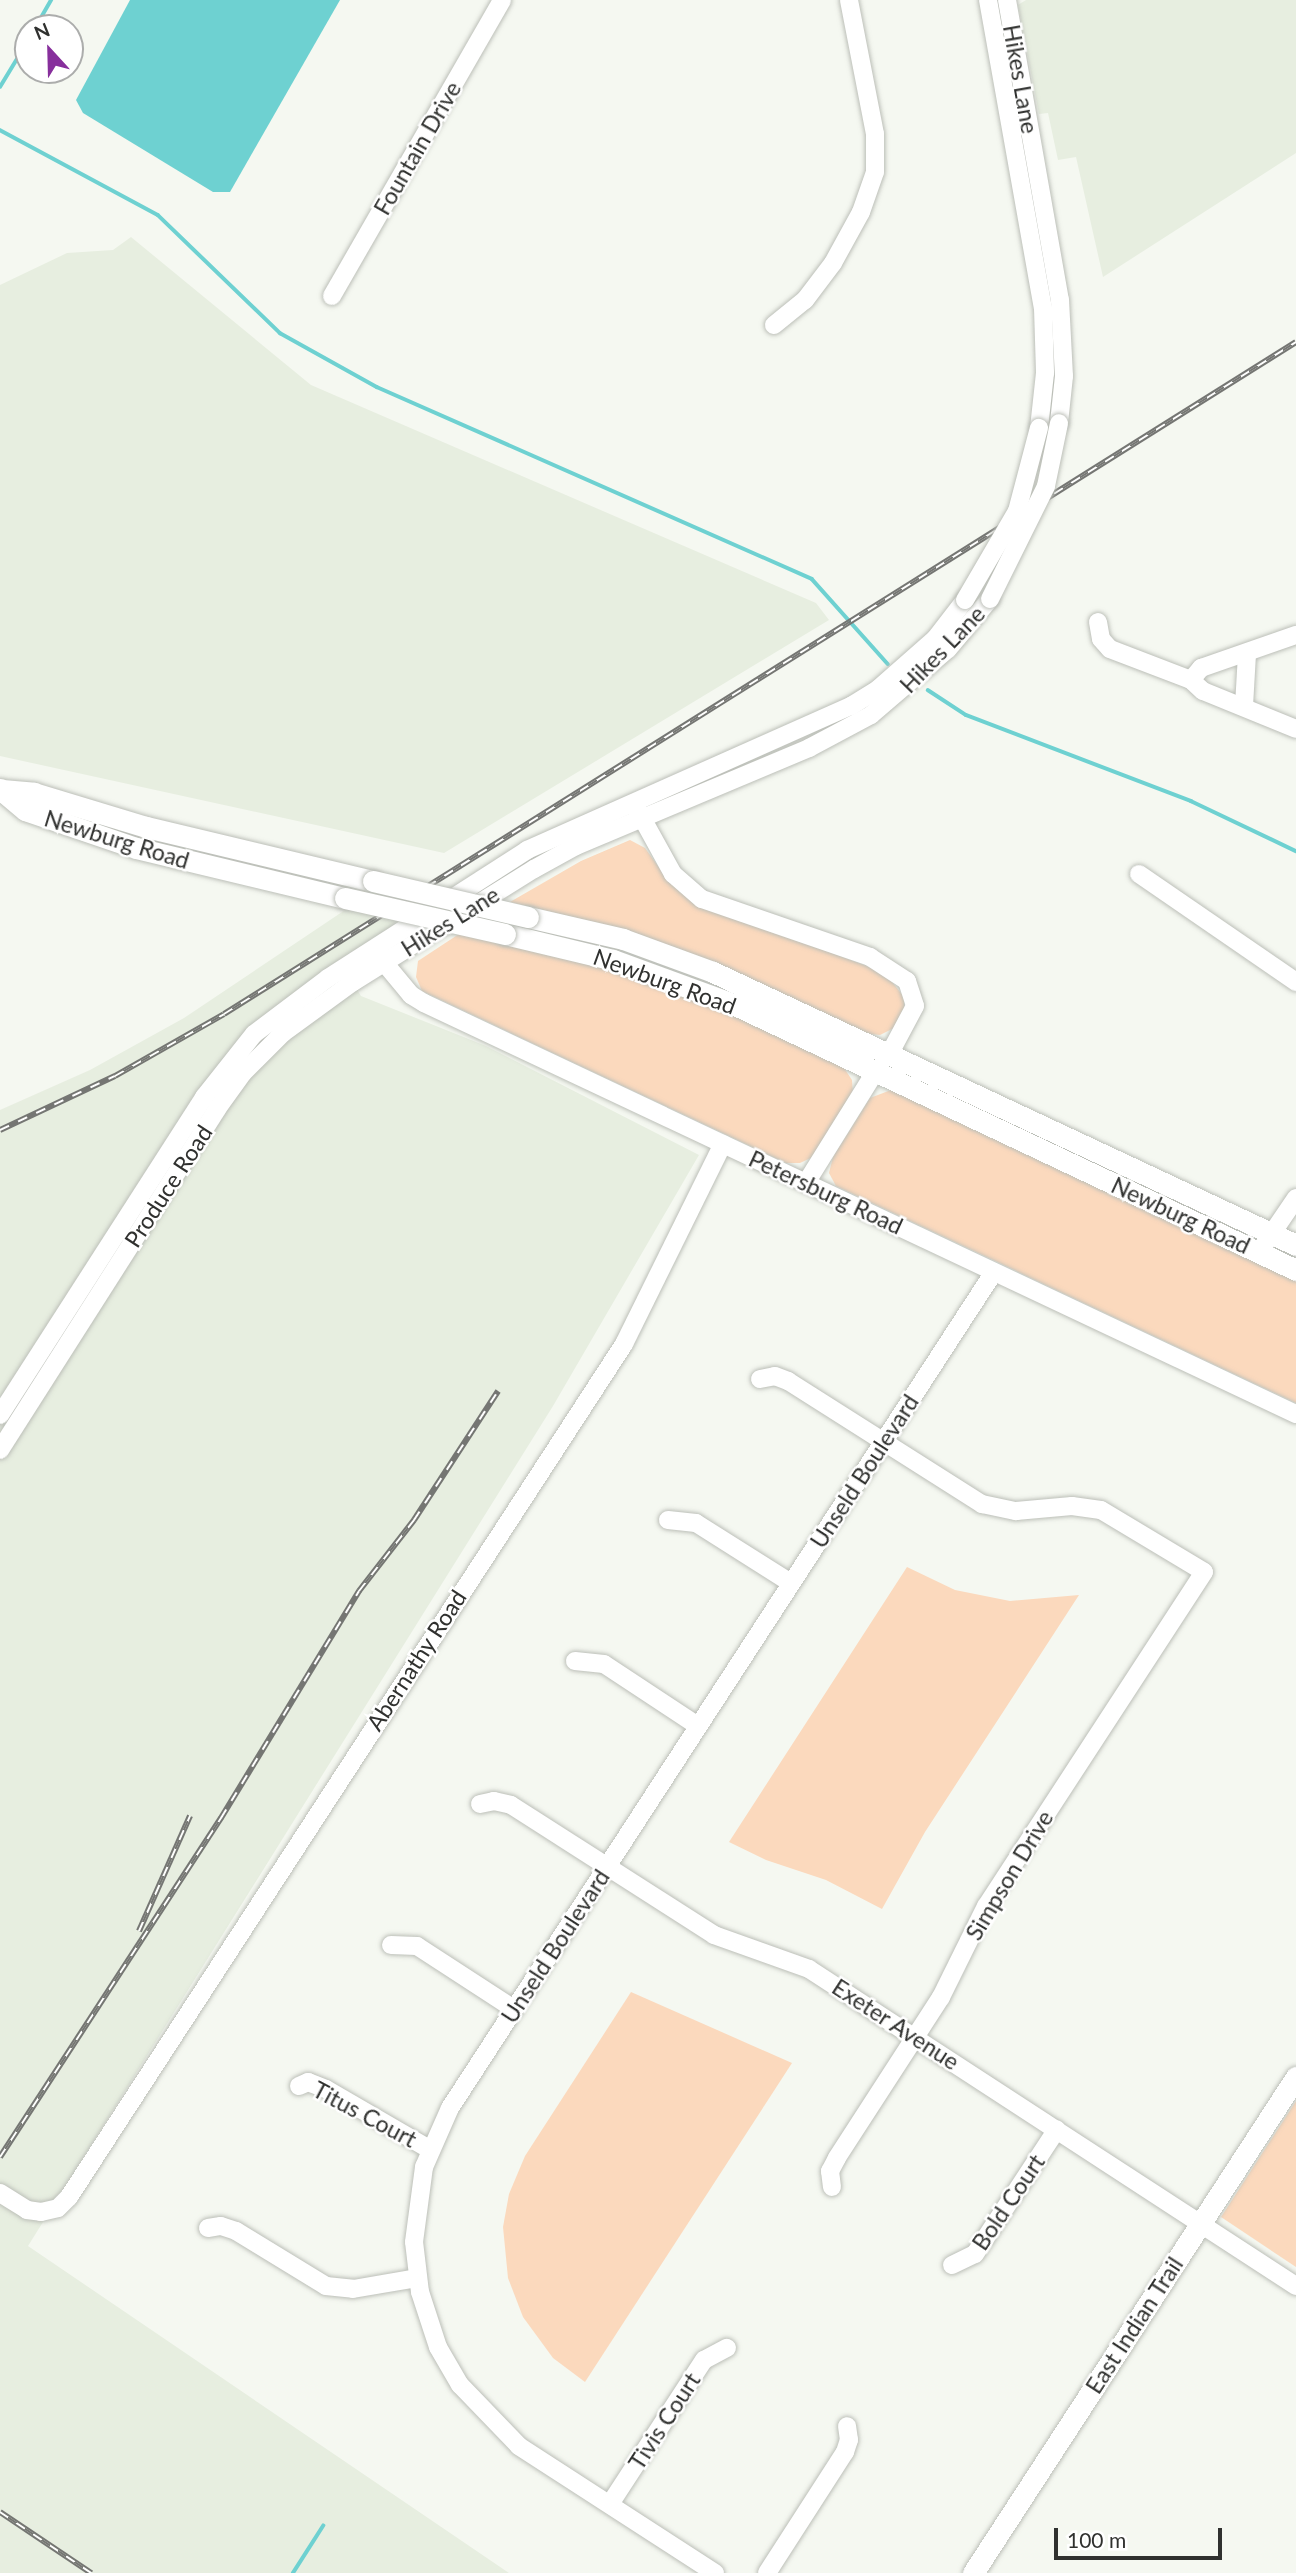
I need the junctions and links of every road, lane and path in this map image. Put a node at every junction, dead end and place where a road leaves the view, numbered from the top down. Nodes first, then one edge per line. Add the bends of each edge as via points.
1 (502, 0) edge
2 (849, 0) edge
3 (988, 0) edge
4 (1007, 0) edge
5 (332, 296) dead end
6 (774, 325) dead end
7 (1098, 622) dead end
8 (1296, 635) edge
9 (1247, 654) junction
10 (1191, 680) junction
11 (1244, 706) junction
12 (1296, 729) edge
13 (1, 790) edge
14 (632, 801) junction
15 (641, 818) junction
16 (1139, 874) dead end
17 (377, 956) junction
18 (1296, 982) edge
19 (890, 1053) junction
20 (874, 1072) junction
21 (723, 1144) junction
22 (806, 1183) junction
23 (1296, 1198) edge
24 (1272, 1234) junction
25 (1296, 1245) edge
26 (1260, 1251) junction
27 (1296, 1270) edge
28 (994, 1272) junction
29 (760, 1378) dead end
30 (1296, 1414) edge
31 (0, 1415) edge
32 (883, 1442) junction
33 (0, 1450) edge
34 (668, 1520) dead end
35 (791, 1583) junction
36 (575, 1661) dead end
37 (698, 1726) junction
38 (480, 1804) dead end
39 (606, 1867) junction
40 (391, 1945) dead end
41 (514, 2009) junction
42 (915, 2037) junction
43 (1296, 2077) edge
44 (299, 2086) dead end
45 (1056, 2129) junction
46 (431, 2150) junction
47 (832, 2187) dead end
48 (0, 2193) edge
49 (1201, 2223) junction
50 (208, 2228) dead end
51 (952, 2265) dead end
52 (418, 2278) junction
53 (1296, 2286) edge
54 (727, 2348) dead end
55 (846, 2426) dead end
56 (610, 2504) junction
57 (715, 2573) edge
58 (767, 2573) edge
59 (973, 2573) edge

1 - 5 street, Fountain Drive
2 - 6 street via 875,134 875,172 861,212 833,263 805,300
3 - 14 street, Hikes Lane, bridge via 1043,308 1045,373 1039,428 1017,511 965,600 935,639 878,689 783,740
4 - 15 street, Hikes Lane, bridge via 1060,300 1064,376 1046,486 990,599 948,649 871,715 809,748
7 - 10 street via 1101,639 1110,649
8 - 9 street
9 - 10 street via 1200,668
9 - 11 street
10 - 11 street via 1203,691
11 - 12 street
13 - 19 main road, Newburg Road, bridge via 34,793 146,827 623,939 713,972
13 - 20 main road, Newburg Road, bridge via 25,810 122,844 612,960 733,1004
14 - 15 street
14 - 17 street, Hikes Lane via 527,850
15 - 17 street, Hikes Lane via 534,869
15 - 19 street via 673,874 702,899 870,957 907,981 915,1006
16 - 18 street
17 - 21 street, Petersburg Road via 424,1003
17 - 31 street, Produce Road via 264,1026 227,1066
17 - 33 street, Produce Road via 243,1073
19 - 24 main road, Newburg Road
20 - 22 street
20 - 26 main road, Newburg Road
21 - 22 street, Petersburg Road
21 - 48 street, Abernathy Road via 624,1344 64,2203 48,2211 27,2210
22 - 28 street, Petersburg Road
23 - 24 street
24 - 25 main road, Newburg Road
24 - 26 street
26 - 27 main road, Newburg Road
28 - 30 street, Petersburg Road
28 - 32 street, Unseld Boulevard
29 - 32 street via 775,1376 788,1381
32 - 35 street, Unseld Boulevard
32 - 42 street, Simpson Drive via 982,1504 1016,1511 1072,1506 1101,1510 1204,1572 1002,1880
34 - 35 street via 696,1523
35 - 37 street, Unseld Boulevard
36 - 37 street via 604,1664
37 - 39 street, Unseld Boulevard
38 - 39 street, Exeter Avenue via 511,1805
39 - 41 street, Unseld Boulevard
39 - 42 street, Exeter Avenue via 714,1935 808,1969
40 - 41 street via 417,1946
41 - 46 street, Unseld Boulevard via 450,2108
42 - 45 street, Exeter Avenue
42 - 47 street, Simpson Drive via 837,2158 830,2171
43 - 49 main road, East Indian Trail
44 - 46 street, Titus Court via 308,2082 326,2089
45 - 49 street, Exeter Avenue
45 - 51 street, Bold Court via 975,2254
46 - 52 street, Unseld Boulevard via 417,2204
49 - 53 street, Exeter Avenue
49 - 59 main road, East Indian Trail
50 - 52 street via 236,2231 326,2286 353,2289
52 - 56 street, Unseld Boulevard via 438,2347 480,2411 519,2446
54 - 56 street, Tivis Court via 704,2360
55 - 58 street via 849,2440 845,2452
56 - 57 street, Unseld Boulevard

